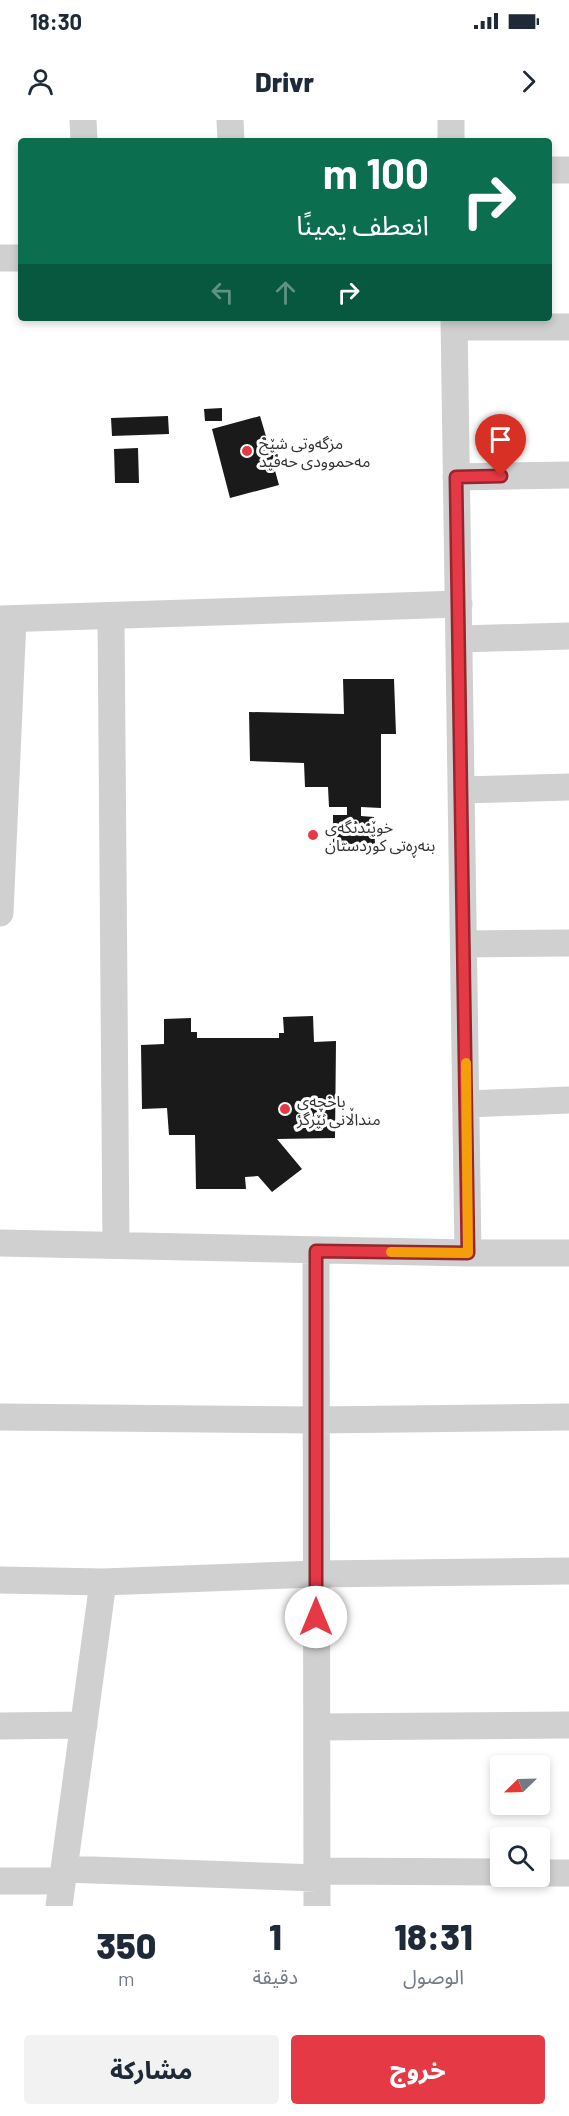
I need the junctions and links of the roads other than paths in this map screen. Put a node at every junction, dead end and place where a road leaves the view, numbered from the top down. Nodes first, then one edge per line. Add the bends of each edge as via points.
1 (83, 120) edge
2 (230, 120) edge
3 (450, 120) edge
4 (84, 138) edge
5 (231, 138) edge
6 (451, 138) edge
7 (552, 170) edge
8 (569, 170) edge
9 (0, 258) edge
10 (18, 258) edge
11 (454, 323) edge
12 (569, 327) edge
13 (569, 475) edge
14 (456, 477) junction
15 (459, 604) junction
16 (111, 616) junction
17 (7, 619) edge
18 (569, 636) edge
19 (459, 639) junction
20 (569, 787) edge
21 (461, 790) junction
22 (0, 913) edge
23 (569, 943) edge
24 (464, 944) junction
25 (569, 1100) edge
26 (467, 1104) junction
27 (0, 1243) edge
28 (116, 1245) junction
29 (316, 1251) junction
30 (468, 1253) junction
31 (569, 1253) edge
32 (569, 1417) edge
33 (0, 1418) edge
34 (316, 1420) junction
35 (569, 1571) edge
36 (316, 1574) junction
37 (0, 1580) edge
38 (103, 1582) junction
39 (84, 1725) junction
40 (569, 1725) edge
41 (0, 1726) edge
42 (316, 1727) junction
43 (490, 1872) edge
44 (550, 1873) edge
45 (569, 1873) edge
46 (317, 1874) junction
47 (0, 1881) edge
48 (62, 1885) edge
49 (317, 1906) edge

1 - 4 street
2 - 5 street
3 - 6 street
7 - 8 street
9 - 10 street
11 - 12 street
11 - 14 street
13 - 14 street
14 - 15 street
15 - 16 street
15 - 19 street
16 - 17 street
16 - 28 street
17 - 22 street
18 - 19 street
19 - 21 street
20 - 21 street
21 - 24 street
23 - 24 street
24 - 26 street
25 - 26 street
26 - 30 street
27 - 28 street
28 - 29 street
29 - 30 street
29 - 34 street
30 - 31 street
32 - 34 street
33 - 34 street
34 - 36 street
35 - 36 street
36 - 38 street
36 - 42 street
37 - 38 street
38 - 39 street
39 - 41 street
39 - 48 street
40 - 42 street
42 - 46 street
43 - 46 street
44 - 45 street
46 - 48 street
46 - 49 street
47 - 48 street

